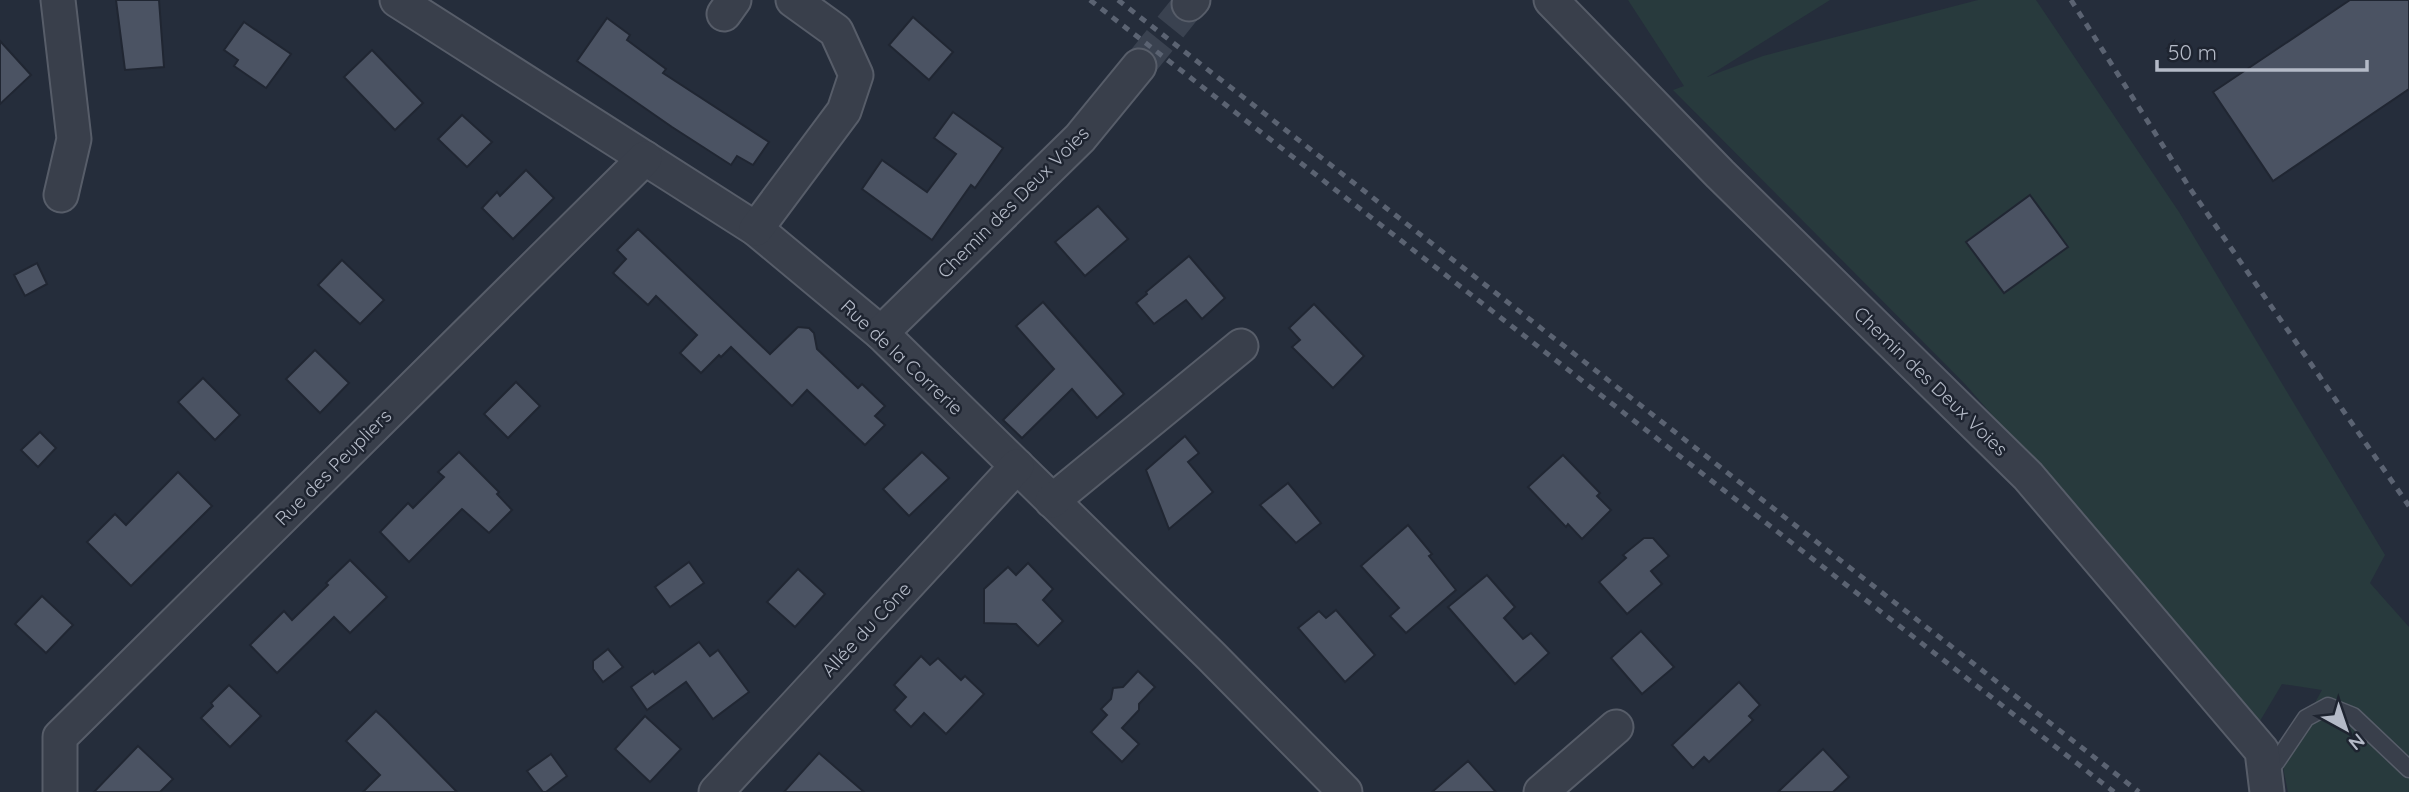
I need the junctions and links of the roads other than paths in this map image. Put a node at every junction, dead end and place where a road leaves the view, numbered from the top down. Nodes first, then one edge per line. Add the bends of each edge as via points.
1 (58, 0) edge
2 (397, 0) edge
3 (793, 0) edge
4 (1551, 0) edge
5 (1139, 66) tunnel mouth
6 (645, 159) junction
7 (61, 195) dead end
8 (756, 229) junction
9 (881, 333) junction
10 (1241, 346) dead end
11 (1017, 466) junction
12 (1052, 501) junction
13 (1616, 727) dead end
14 (2409, 769) edge
15 (2266, 783) edge
16 (60, 792) edge
17 (716, 792) edge
18 (1345, 792) edge
19 (1541, 792) edge

1 - 7 street via 74,139
2 - 6 street, Rue de la Correrie
3 - 8 street via 836,31 856,75 844,111
4 - 15 street, Chemin des Deux Voies via 1720,174 2028,476 2262,751
5 - 9 street, Chemin des Deux Voies via 1080,138
6 - 8 street, Rue de la Correrie
6 - 16 street, Rue des Peupliers via 60,737
8 - 9 street, Rue de la Correrie
9 - 11 street, Rue de la Correrie
10 - 12 street
11 - 12 street, Rue de la Correrie
11 - 17 street, Allée du Cône
12 - 18 street, Rue de la Correrie
13 - 19 street
14 - 15 lane via 2353,716 2328,706 2306,718

